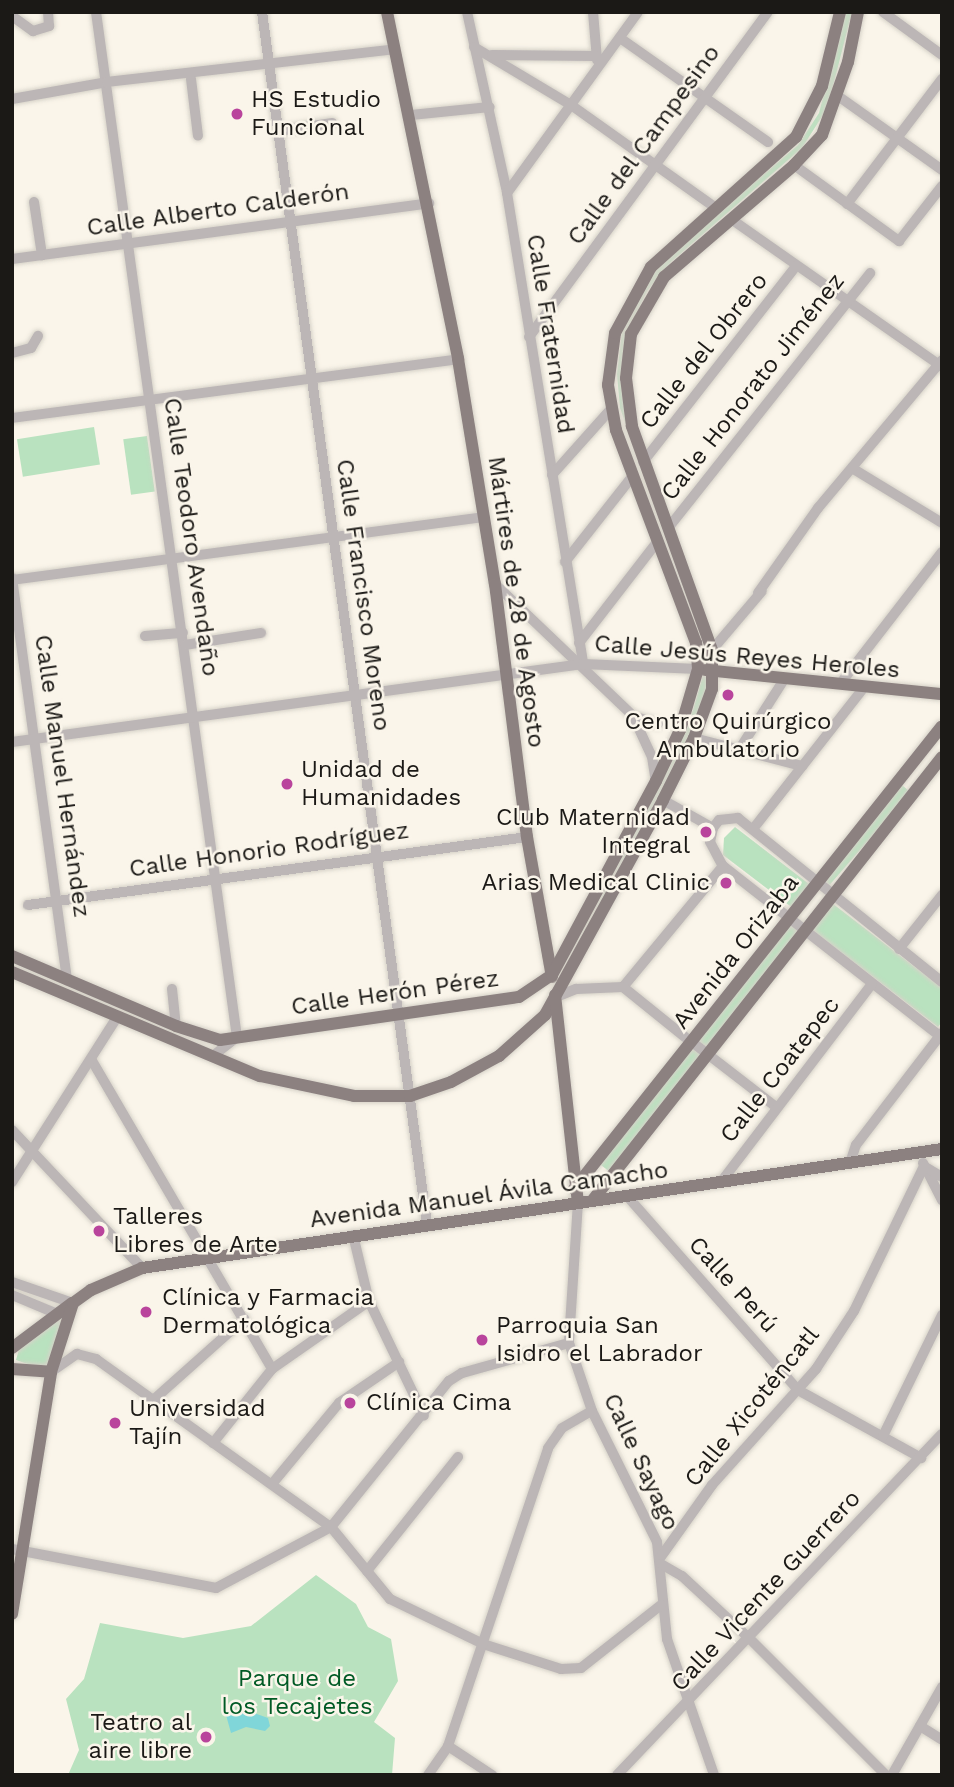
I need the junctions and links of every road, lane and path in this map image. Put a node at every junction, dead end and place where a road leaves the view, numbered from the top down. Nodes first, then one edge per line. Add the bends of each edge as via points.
1 (48, 12) edge
2 (96, 12) edge
3 (262, 12) edge
4 (387, 12) edge
5 (467, 12) edge
6 (593, 12) edge
7 (638, 12) edge
8 (768, 12) edge
9 (840, 12) edge
10 (858, 12) edge
11 (883, 12) edge
12 (12, 16) edge
13 (620, 38) junction
14 (474, 47) junction
15 (395, 49) junction
16 (491, 55) junction
17 (942, 55) edge
18 (598, 62) junction
19 (269, 64) junction
20 (248, 66) junction
21 (170, 75) junction
22 (191, 79) junction
23 (942, 79) edge
24 (107, 82) junction
25 (838, 96) junction
26 (12, 99) edge
27 (704, 99) junction
28 (571, 105) junction
29 (490, 107) junction
30 (411, 115) junction
31 (332, 123) dead end
32 (279, 131) junction
33 (198, 136) dead end
34 (898, 139) junction
35 (768, 142) dead end
36 (655, 164) junction
37 (794, 165) junction
38 (942, 170) edge
39 (942, 186) edge
40 (507, 193) junction
41 (34, 202) dead end
42 (429, 203) junction
43 (847, 204) junction
44 (716, 208) junction
45 (731, 219) junction
46 (291, 220) junction
47 (128, 243) junction
48 (42, 255) junction
49 (12, 259) edge
50 (796, 267) junction
51 (870, 273) dead end
52 (847, 302) junction
53 (38, 336) dead end
54 (529, 337) junction
55 (12, 353) edge
56 (458, 359) junction
57 (940, 364) edge
58 (313, 379) junction
59 (152, 401) junction
60 (611, 409) junction
61 (12, 418) edge
62 (643, 462) junction
63 (852, 468) junction
64 (552, 475) junction
65 (632, 477) junction
66 (484, 517) junction
67 (942, 523) edge
68 (668, 527) junction
69 (334, 537) junction
70 (657, 542) junction
71 (942, 552) edge
72 (173, 559) junction
73 (565, 562) junction
74 (12, 579) edge
75 (495, 584) junction
76 (183, 633) junction
77 (261, 633) dead end
78 (145, 636) dead end
79 (579, 643) junction
80 (185, 645) junction
81 (712, 650) junction
82 (583, 664) junction
83 (698, 669) junction
84 (714, 671) junction
85 (507, 674) junction
86 (785, 678) junction
87 (839, 684) junction
88 (865, 686) junction
89 (942, 694) edge
90 (355, 697) junction
91 (633, 716) junction
92 (195, 717) junction
93 (658, 724) dead end
94 (942, 727) edge
95 (694, 738) junction
96 (36, 739) junction
97 (12, 742) edge
98 (739, 750) junction
99 (942, 757) edge
100 (802, 766) junction
101 (901, 779) junction
102 (656, 780) junction
103 (915, 792) junction
104 (663, 800) junction
105 (713, 828) junction
106 (753, 829) junction
107 (527, 837) junction
108 (377, 855) junction
109 (723, 866) junction
110 (216, 878) junction
111 (817, 884) junction
112 (832, 895) junction
113 (942, 895) edge
114 (60, 902) junction
115 (28, 905) dead end
116 (790, 919) junction
117 (805, 930) junction
118 (899, 949) junction
119 (14, 964) edge
120 (552, 975) junction
121 (67, 980) junction
122 (942, 982) edge
123 (872, 985) junction
124 (623, 987) junction
125 (172, 989) dead end
126 (556, 997) junction
127 (397, 1013) junction
128 (117, 1017) junction
129 (176, 1027) junction
130 (941, 1036) edge
131 (237, 1037) junction
132 (688, 1039) junction
133 (708, 1055) junction
134 (213, 1056) junction
135 (91, 1059) junction
136 (410, 1096) junction
137 (776, 1107) junction
138 (12, 1130) edge
139 (942, 1149) edge
140 (33, 1150) junction
141 (921, 1152) junction
142 (850, 1163) junction
143 (594, 1164) junction
144 (924, 1166) junction
145 (942, 1177) edge
146 (609, 1178) junction
147 (12, 1182) edge
148 (721, 1182) junction
149 (576, 1187) junction
150 (626, 1196) junction
151 (942, 1200) edge
152 (592, 1201) junction
153 (571, 1203) junction
154 (427, 1225) junction
155 (354, 1235) junction
156 (210, 1258) junction
157 (142, 1268) junction
158 (12, 1282) edge
159 (12, 1295) edge
160 (369, 1301) junction
161 (72, 1303) junction
162 (55, 1314) junction
163 (942, 1315) edge
164 (244, 1319) junction
165 (569, 1343) junction
166 (15, 1346) edge
167 (399, 1362) junction
168 (272, 1369) junction
169 (17, 1370) edge
170 (51, 1372) junction
171 (798, 1390) junction
172 (151, 1402) junction
173 (592, 1411) junction
174 (424, 1416) junction
175 (942, 1434) edge
176 (883, 1436) junction
177 (213, 1443) junction
178 (458, 1457) dead end
179 (921, 1458) junction
180 (272, 1484) junction
181 (331, 1527) junction
182 (17, 1549) edge
183 (660, 1561) junction
184 (366, 1571) junction
185 (662, 1605) junction
186 (12, 1614) edge
187 (749, 1638) junction
188 (483, 1644) junction
189 (942, 1687) edge
190 (689, 1704) junction
191 (920, 1726) junction
192 (942, 1741) edge
193 (448, 1746) junction
194 (428, 1775) edge
195 (492, 1775) edge
196 (617, 1775) edge
197 (714, 1775) edge
198 (886, 1775) edge
199 (892, 1775) edge

1 - 12 street via 49,26 33,31
2 - 24 street, Calle Teodoro Avendaño
3 - 19 street, Calle Francisco Moreno
4 - 15 main road, Mártires de 28 de Agosto
5 - 14 street, Calle Fraternidad
6 - 18 street
7 - 13 street
8 - 27 street, Calle del Campesino
9 - 44 main road via 822,86 805,125 783,152
10 - 25 main road
11 - 17 street
13 - 18 street
13 - 27 street
14 - 16 street
14 - 29 street, Calle Fraternidad
15 - 19 street
15 - 30 main road, Mártires de 28 de Agosto
16 - 18 street
16 - 28 street
18 - 28 street
19 - 20 street
19 - 32 street, Calle Francisco Moreno
20 - 21 street
20 - 22 street via 239,73
21 - 22 street
21 - 24 street
22 - 33 street
23 - 34 street
24 - 26 street
24 - 47 street, Calle Teodoro Avendaño
25 - 34 street
25 - 37 main road via 822,135
27 - 35 street
27 - 36 street, Calle del Campesino
28 - 36 street
28 - 40 street
29 - 30 street
29 - 40 street, Calle Fraternidad
30 - 42 main road, Mártires de 28 de Agosto
31 - 32 street
32 - 46 street, Calle Francisco Moreno
34 - 38 street
34 - 43 street
36 - 44 street
36 - 54 street, Calle del Campesino
37 - 43 street
37 - 45 main road
39 - 43 street via 899,241
40 - 54 street, Calle Fraternidad
41 - 48 street
42 - 46 street, Calle Alberto Calderón
42 - 56 main road, Mártires de 28 de Agosto
44 - 60 main road via 651,267 624,310 609,357
45 - 50 street
45 - 62 main road via 664,276 631,334 627,389
46 - 47 street, Calle Alberto Calderón
46 - 58 street, Calle Francisco Moreno
47 - 48 street, Calle Alberto Calderón
47 - 59 street, Calle Teodoro Avendaño
48 - 49 street, Calle Alberto Calderón
50 - 52 street
50 - 62 street, Calle del Obrero
51 - 52 street, Calle Honorato Jiménez
52 - 57 street
52 - 68 street, Calle Honorato Jiménez
53 - 55 street via 31,348
54 - 64 street, Calle Fraternidad
56 - 58 street
56 - 66 main road, Mártires de 28 de Agosto
57 - 63 street
58 - 59 street
58 - 69 street, Calle Francisco Moreno
59 - 61 street
59 - 72 street, Calle Teodoro Avendaño
60 - 64 street
60 - 65 main road
62 - 68 main road
63 - 67 street
63 - 81 street
64 - 73 street, Calle Fraternidad
65 - 70 main road
65 - 73 street
66 - 69 street
66 - 75 main road, Mártires de 28 de Agosto
68 - 81 main road
69 - 72 street
69 - 90 street, Calle Francisco Moreno
70 - 79 street
70 - 83 main road via 696,643
71 - 87 street
72 - 74 street
72 - 76 street, Calle Teodoro Avendaño
73 - 79 street, Calle Fraternidad
74 - 96 street, Calle Manuel Hernández
75 - 82 street
75 - 85 main road, Mártires de 28 de Agosto
76 - 78 street
76 - 80 street, Calle Teodoro Avendaño
77 - 80 street
79 - 82 street, Calle Fraternidad
80 - 92 street, Calle Teodoro Avendaño
81 - 84 main road
82 - 83 street, Calle Jesús Reyes Heroles
82 - 85 street, Calle Jesús Reyes Heroles
82 - 91 street
83 - 84 main road, Calle Jesús Reyes Heroles
83 - 102 main road via 680,730
84 - 86 main road, Calle Jesús Reyes Heroles
84 - 95 main road via 710,698
85 - 90 street, Calle Jesús Reyes Heroles
85 - 107 main road, Mártires de 28 de Agosto
86 - 87 main road, Calle Jesús Reyes Heroles
86 - 98 street
87 - 88 main road, Calle Jesús Reyes Heroles
88 - 89 main road, Calle Jesús Reyes Heroles
88 - 100 street
90 - 92 street, Calle Jesús Reyes Heroles
90 - 108 street, Calle Francisco Moreno
91 - 93 street
91 - 102 street via 652,757
92 - 96 street, Calle Jesús Reyes Heroles
92 - 110 street, Calle Teodoro Avendaño
94 - 101 main road, Avenida Orizaba
95 - 98 street
95 - 104 main road
96 - 97 street, Calle Jesús Reyes Heroles
96 - 114 street, Calle Manuel Hernández
98 - 100 street
99 - 103 main road, Avenida Orizaba
100 - 106 street
101 - 103 street
101 - 111 main road, Avenida Orizaba
102 - 120 main road
103 - 112 main road, Avenida Orizaba
104 - 105 street
104 - 126 main road
105 - 106 street via 728,817
105 - 109 street via 710,842
106 - 111 street
107 - 108 street, Calle Honorio Rodríguez
107 - 120 main road, Mártires de 28 de Agosto
108 - 110 street, Calle Honorio Rodríguez
108 - 127 street, Calle Francisco Moreno
109 - 116 street
109 - 124 street
110 - 114 street, Calle Honorio Rodríguez
110 - 131 street, Calle Teodoro Avendaño
111 - 112 street
111 - 116 main road, Avenida Orizaba
112 - 117 main road, Avenida Orizaba
112 - 118 street
113 - 118 street
114 - 115 street, Calle Honorio Rodríguez
114 - 121 street, Calle Manuel Hernández
116 - 117 street
116 - 132 main road, Avenida Orizaba
117 - 123 street
117 - 133 main road, Avenida Orizaba
118 - 122 street
119 - 121 main road, Calle Herón Pérez
119 - 128 main road
120 - 126 main road, Mártires de 28 de Agosto
120 - 127 main road, Calle Herón Pérez via 519,997
121 - 129 main road, Calle Herón Pérez
123 - 130 street
123 - 137 street, Calle Coatepec
124 - 126 street via 576,989
124 - 132 street
125 - 129 street
126 - 136 main road via 545,1015 499,1056 451,1082
126 - 149 main road, Mártires de 28 de Agosto
127 - 131 main road, Calle Herón Pérez
127 - 136 street, Calle Francisco Moreno
128 - 134 main road
128 - 135 street
129 - 131 main road, Calle Herón Pérez via 207,1038
130 - 142 street via 856,1145
131 - 134 street
132 - 133 street
132 - 143 main road, Avenida Orizaba
133 - 137 street
133 - 146 main road, Avenida Orizaba
134 - 136 main road via 270,1079 324,1093
135 - 140 street
135 - 156 street
136 - 154 street, Calle Francisco Moreno
137 - 148 street, Calle Coatepec
138 - 140 street
139 - 141 main road, Avenida Manuel Ávila Camacho
140 - 147 street
140 - 157 street
141 - 142 main road, Avenida Manuel Ávila Camacho
141 - 144 street
142 - 148 main road, Avenida Manuel Ávila Camacho
143 - 146 main road via 598,1174
143 - 149 main road, Avenida Orizaba
144 - 145 street
144 - 151 street
144 - 171 street, Calle Xicoténcatl via 854,1311
146 - 152 main road, Avenida Orizaba
148 - 150 main road, Avenida Manuel Ávila Camacho
149 - 153 main road, Avenida Orizaba
150 - 152 main road, Avenida Manuel Ávila Camacho
150 - 171 street, Calle Perú
152 - 153 main road, Avenida Manuel Ávila Camacho
153 - 154 main road, Avenida Manuel Ávila Camacho
153 - 165 street, Calle Sayago
154 - 155 main road, Avenida Manuel Ávila Camacho
155 - 156 main road, Avenida Manuel Ávila Camacho
155 - 160 street
156 - 157 main road, Avenida Manuel Ávila Camacho
156 - 164 street
157 - 161 main road, Avenida Manuel Ávila Camacho
158 - 161 street
159 - 162 street
160 - 167 street
160 - 168 street
161 - 162 main road, Avenida Manuel Ávila Camacho
161 - 170 main road
162 - 166 main road, Avenida Manuel Ávila Camacho
163 - 176 street
164 - 168 street
164 - 172 street
165 - 173 street, Calle Sayago
165 - 174 street via 462,1373 449,1381
166 - 169 main road
167 - 174 street
167 - 180 street via 339,1403
168 - 177 street
169 - 170 main road
170 - 172 street via 77,1354 87,1356
170 - 182 main road
171 - 176 street, Calle Perú
171 - 183 street, Calle Xicoténcatl via 712,1485
172 - 177 street
173 - 183 street, Calle Sayago via 651,1527
173 - 188 street via 562,1428 548,1448
174 - 181 street
175 - 179 street, Calle Vicente Guerrero
176 - 179 street, Calle Perú
177 - 180 street
178 - 184 street
179 - 187 street, Calle Vicente Guerrero
180 - 181 street
181 - 182 street via 216,1588
181 - 184 street
182 - 186 main road
183 - 185 street, Calle Sayago
183 - 187 street
184 - 188 street via 390,1599
185 - 188 street via 581,1668 561,1669
185 - 190 street, Calle Sayago via 667,1639
187 - 190 street, Calle Vicente Guerrero
187 - 198 street
188 - 193 street
189 - 191 street
190 - 196 street, Calle Vicente Guerrero
190 - 197 street, Calle Sayago
191 - 192 street
191 - 199 street
193 - 194 street
193 - 195 street

